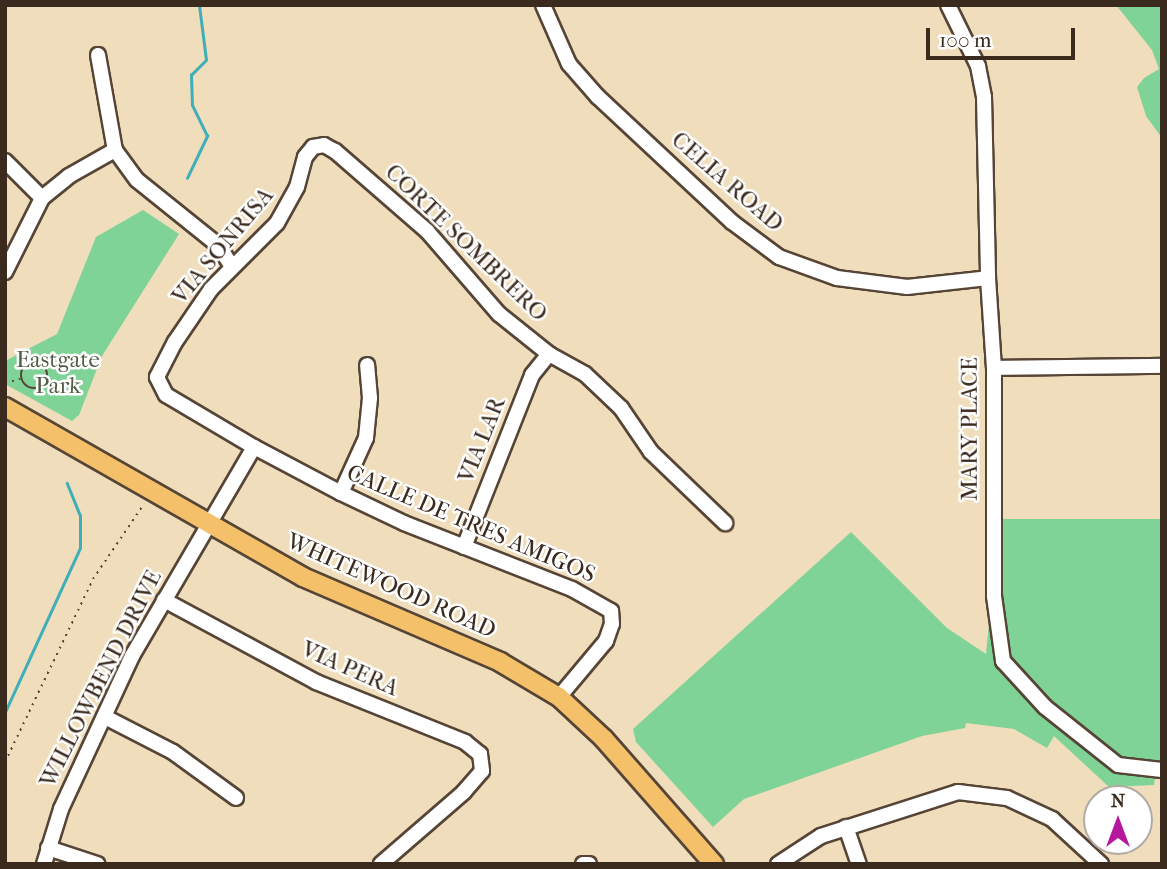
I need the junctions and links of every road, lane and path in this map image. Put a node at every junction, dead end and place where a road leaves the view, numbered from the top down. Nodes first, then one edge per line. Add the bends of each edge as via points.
1 (544, 5) edge
2 (948, 5) edge
3 (98, 55) dead end
4 (115, 150) junction
5 (5, 161) edge
6 (356, 168) joint
7 (42, 198) junction
8 (232, 267) junction
9 (5, 272) edge
10 (988, 278) junction
11 (549, 354) junction
12 (367, 365) dead end
13 (1162, 366) edge
14 (994, 368) junction
15 (21, 379) junction
16 (5, 383) edge
17 (186, 406) joint
18 (5, 407) edge
19 (254, 447) junction
20 (152, 492) junction
21 (341, 493) junction
22 (725, 523) dead end
23 (207, 525) junction
24 (464, 547) junction
25 (164, 600) junction
26 (559, 697) junction
27 (105, 717) junction
28 (5, 762) edge
29 (1162, 770) edge
30 (236, 798) dead end
31 (846, 827) junction
32 (48, 848) junction
33 (1085, 859) edge
34 (44, 864) edge
35 (97, 864) edge
36 (381, 864) edge
37 (583, 864) edge
38 (589, 864) edge
39 (714, 864) edge
40 (778, 864) edge
41 (859, 864) edge
42 (1101, 864) edge

1 - 10 street, CELIA ROAD via 569,64 598,97 732,222 779,257 837,278 907,287
2 - 10 street, MARY PLACE via 978,66 984,97
3 - 4 street
4 - 7 street via 69,176
4 - 8 street via 137,180 219,246
5 - 7 street
6 - 8 street, VIA SONRISA via 324,145 313,148 276,223
6 - 11 street, CORTE SOMBRERO via 427,231 499,314
7 - 9 street
8 - 17 street, VIA SONRISA via 204,300 157,377 166,395
10 - 14 street, MARY PLACE
11 - 22 street, CORTE SOMBRERO via 585,374 621,408 652,452
11 - 24 street, VIA LAR via 532,375
12 - 21 street via 366,438
13 - 14 street
14 - 29 street, MARY PLACE via 994,596 1003,661 1045,707 1118,765
15 - 15 path via 26,386 38,388 47,372 38,363 30,363
15 - 16 path
17 - 19 street, CALLE DE TRES AMIGOS
18 - 20 main road, WHITEWOOD ROAD
19 - 21 street, CALLE DE TRES AMIGOS
19 - 23 street, WILLOWBEND DRIVE
20 - 23 main road, WHITEWOOD ROAD
20 - 28 path via 93,579
21 - 24 street, CALLE DE TRES AMIGOS
23 - 25 street, WILLOWBEND DRIVE
23 - 26 main road, WHITEWOOD ROAD via 365,606 500,662
24 - 26 street, CALLE DE TRES AMIGOS via 572,589 611,611 606,641
25 - 27 street, WILLOWBEND DRIVE
25 - 36 street, VIA PERA via 316,682 465,742 480,754 482,771 464,792
26 - 39 main road, WHITEWOOD ROAD via 604,739
27 - 30 street via 173,752
27 - 32 street, WILLOWBEND DRIVE via 61,809
31 - 33 street via 958,792 1007,798 1052,819
31 - 40 street via 821,836
31 - 41 street
32 - 34 street, WILLOWBEND DRIVE
32 - 35 street
33 - 42 street
37 - 38 street

